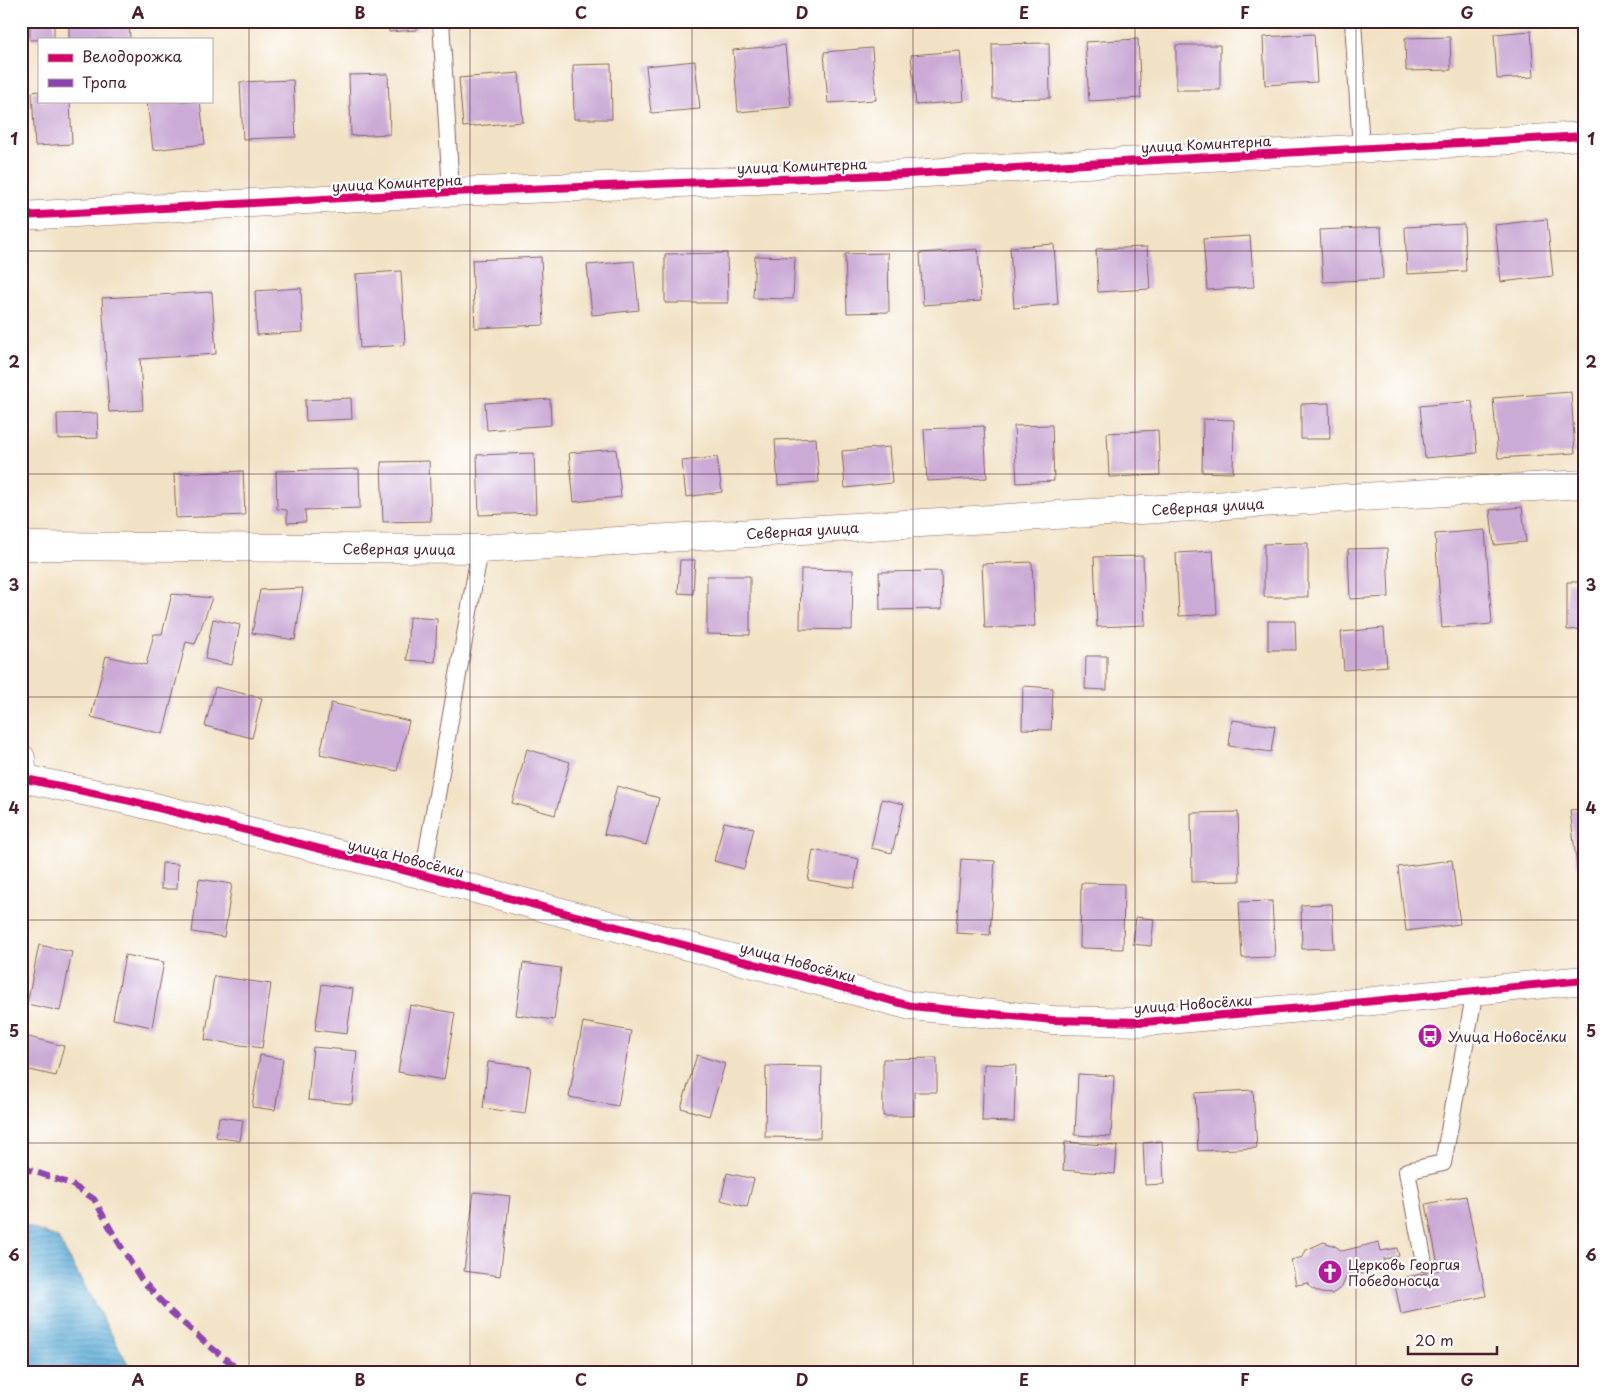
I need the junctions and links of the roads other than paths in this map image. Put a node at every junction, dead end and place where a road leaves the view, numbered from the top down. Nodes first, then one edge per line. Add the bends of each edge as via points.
1 (441, 21) edge
2 (1353, 21) edge
3 (1584, 136) edge
4 (1361, 148) junction
5 (451, 192) junction
6 (21, 216) edge
7 (1584, 484) edge
8 (21, 546) edge
9 (480, 549) junction
10 (22, 771) edge
11 (423, 875) junction
12 (1584, 980) edge
13 (1475, 991) junction
14 (1424, 1262) dead end

1 - 5 lane
2 - 4 lane
3 - 4 street, улица Коминтерна
4 - 5 street, улица Коминтерна via 908,174
5 - 6 street, улица Коминтерна
7 - 9 street, Северная улица
8 - 9 street, Северная улица
9 - 11 lane
10 - 11 street, улица Новосёлки
11 - 13 street, улица Новосёлки via 911,1006 1053,1020 1145,1022
12 - 13 street, улица Новосёлки
13 - 14 lane via 1443,1163 1407,1171

